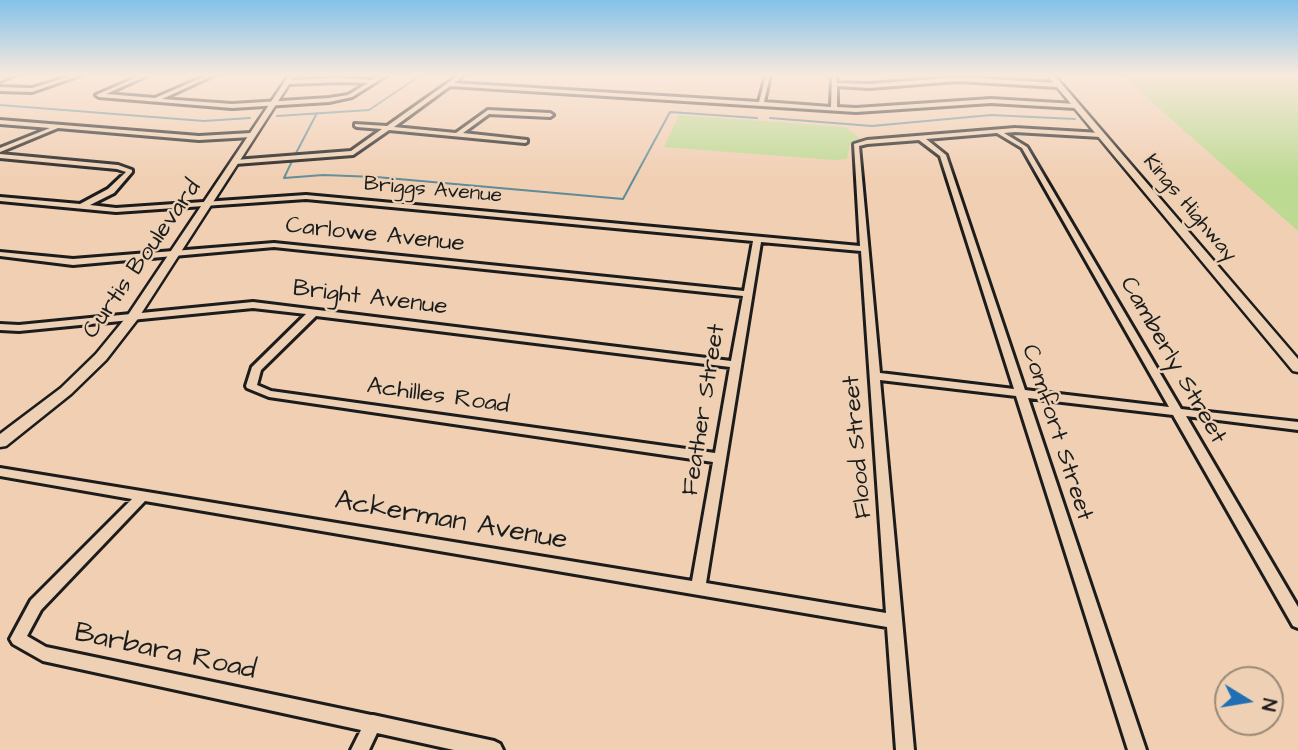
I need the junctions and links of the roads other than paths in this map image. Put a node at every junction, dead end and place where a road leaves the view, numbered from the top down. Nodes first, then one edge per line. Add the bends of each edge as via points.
1 (269, 110) edge
2 (414, 110) edge
3 (1079, 110) edge
4 (550, 115) dead end
5 (0, 122) edge
6 (357, 125) dead end
7 (58, 127) junction
8 (389, 128) junction
9 (999, 132) junction
10 (459, 134) junction
11 (251, 135) junction
12 (1101, 135) junction
13 (922, 139) junction
14 (525, 141) dead end
15 (0, 150) edge
16 (0, 156) edge
17 (235, 162) junction
18 (0, 199) edge
19 (207, 204) junction
20 (81, 207) junction
21 (757, 239) junction
22 (863, 249) junction
23 (174, 253) junction
24 (0, 254) edge
25 (746, 294) junction
26 (313, 313) junction
27 (133, 317) junction
28 (0, 327) edge
29 (734, 364) junction
30 (1298, 368) edge
31 (874, 376) junction
32 (1020, 392) junction
33 (1177, 411) junction
34 (1298, 426) edge
35 (6, 432) edge
36 (0, 442) edge
37 (718, 458) junction
38 (0, 472) edge
39 (143, 495) junction
40 (698, 588) junction
41 (894, 621) junction
42 (1298, 621) edge
43 (373, 723) junction
44 (360, 750) edge
45 (494, 750) edge
46 (905, 750) edge
47 (1137, 750) edge

1 - 11 street, Curtis Boulevard
2 - 8 street
3 - 12 street, Kings Highway
4 - 10 street via 488,112
5 - 7 street
6 - 8 street
7 - 11 street via 199,138
7 - 15 street
8 - 10 street
8 - 17 street via 354,153
9 - 12 street
9 - 13 street
9 - 33 street, Camberly Street via 1024,147
10 - 14 street
11 - 17 street, Curtis Boulevard
12 - 30 street, Kings Highway
13 - 22 street, Flood Street via 856,145
13 - 32 street, Comfort Street via 943,155
16 - 20 street via 130,171 111,191
17 - 19 street, Curtis Boulevard
18 - 20 street, Briggs Avenue
19 - 20 street, Briggs Avenue via 116,210
19 - 21 street, Briggs Avenue via 306,197
19 - 23 street, Curtis Boulevard
21 - 22 street, Briggs Avenue
21 - 25 street, Feather Street
22 - 31 street, Flood Street
23 - 24 street, Carlowe Avenue via 73,262
23 - 25 street, Carlowe Avenue via 274,244
23 - 27 street, Curtis Boulevard
25 - 29 street, Feather Street
26 - 27 street, Bright Avenue via 253,305
26 - 29 street, Bright Avenue
26 - 37 street, Achilles Road via 256,369 251,386 269,394
27 - 28 street, Bright Avenue
27 - 35 street, Curtis Boulevard via 101,358 66,391
29 - 37 street, Feather Street
31 - 32 street
31 - 41 street, Flood Street
32 - 33 street
32 - 47 street, Comfort Street
33 - 34 street
33 - 42 street, Camberly Street
35 - 36 street, Curtis Boulevard
37 - 40 street, Feather Street
38 - 39 street, Ackerman Avenue
39 - 40 street, Ackerman Avenue
39 - 43 street, Barbara Road via 36,605 18,639 43,654
40 - 41 street, Ackerman Avenue
41 - 46 street, Flood Street
43 - 44 street
43 - 45 street, Barbara Road

